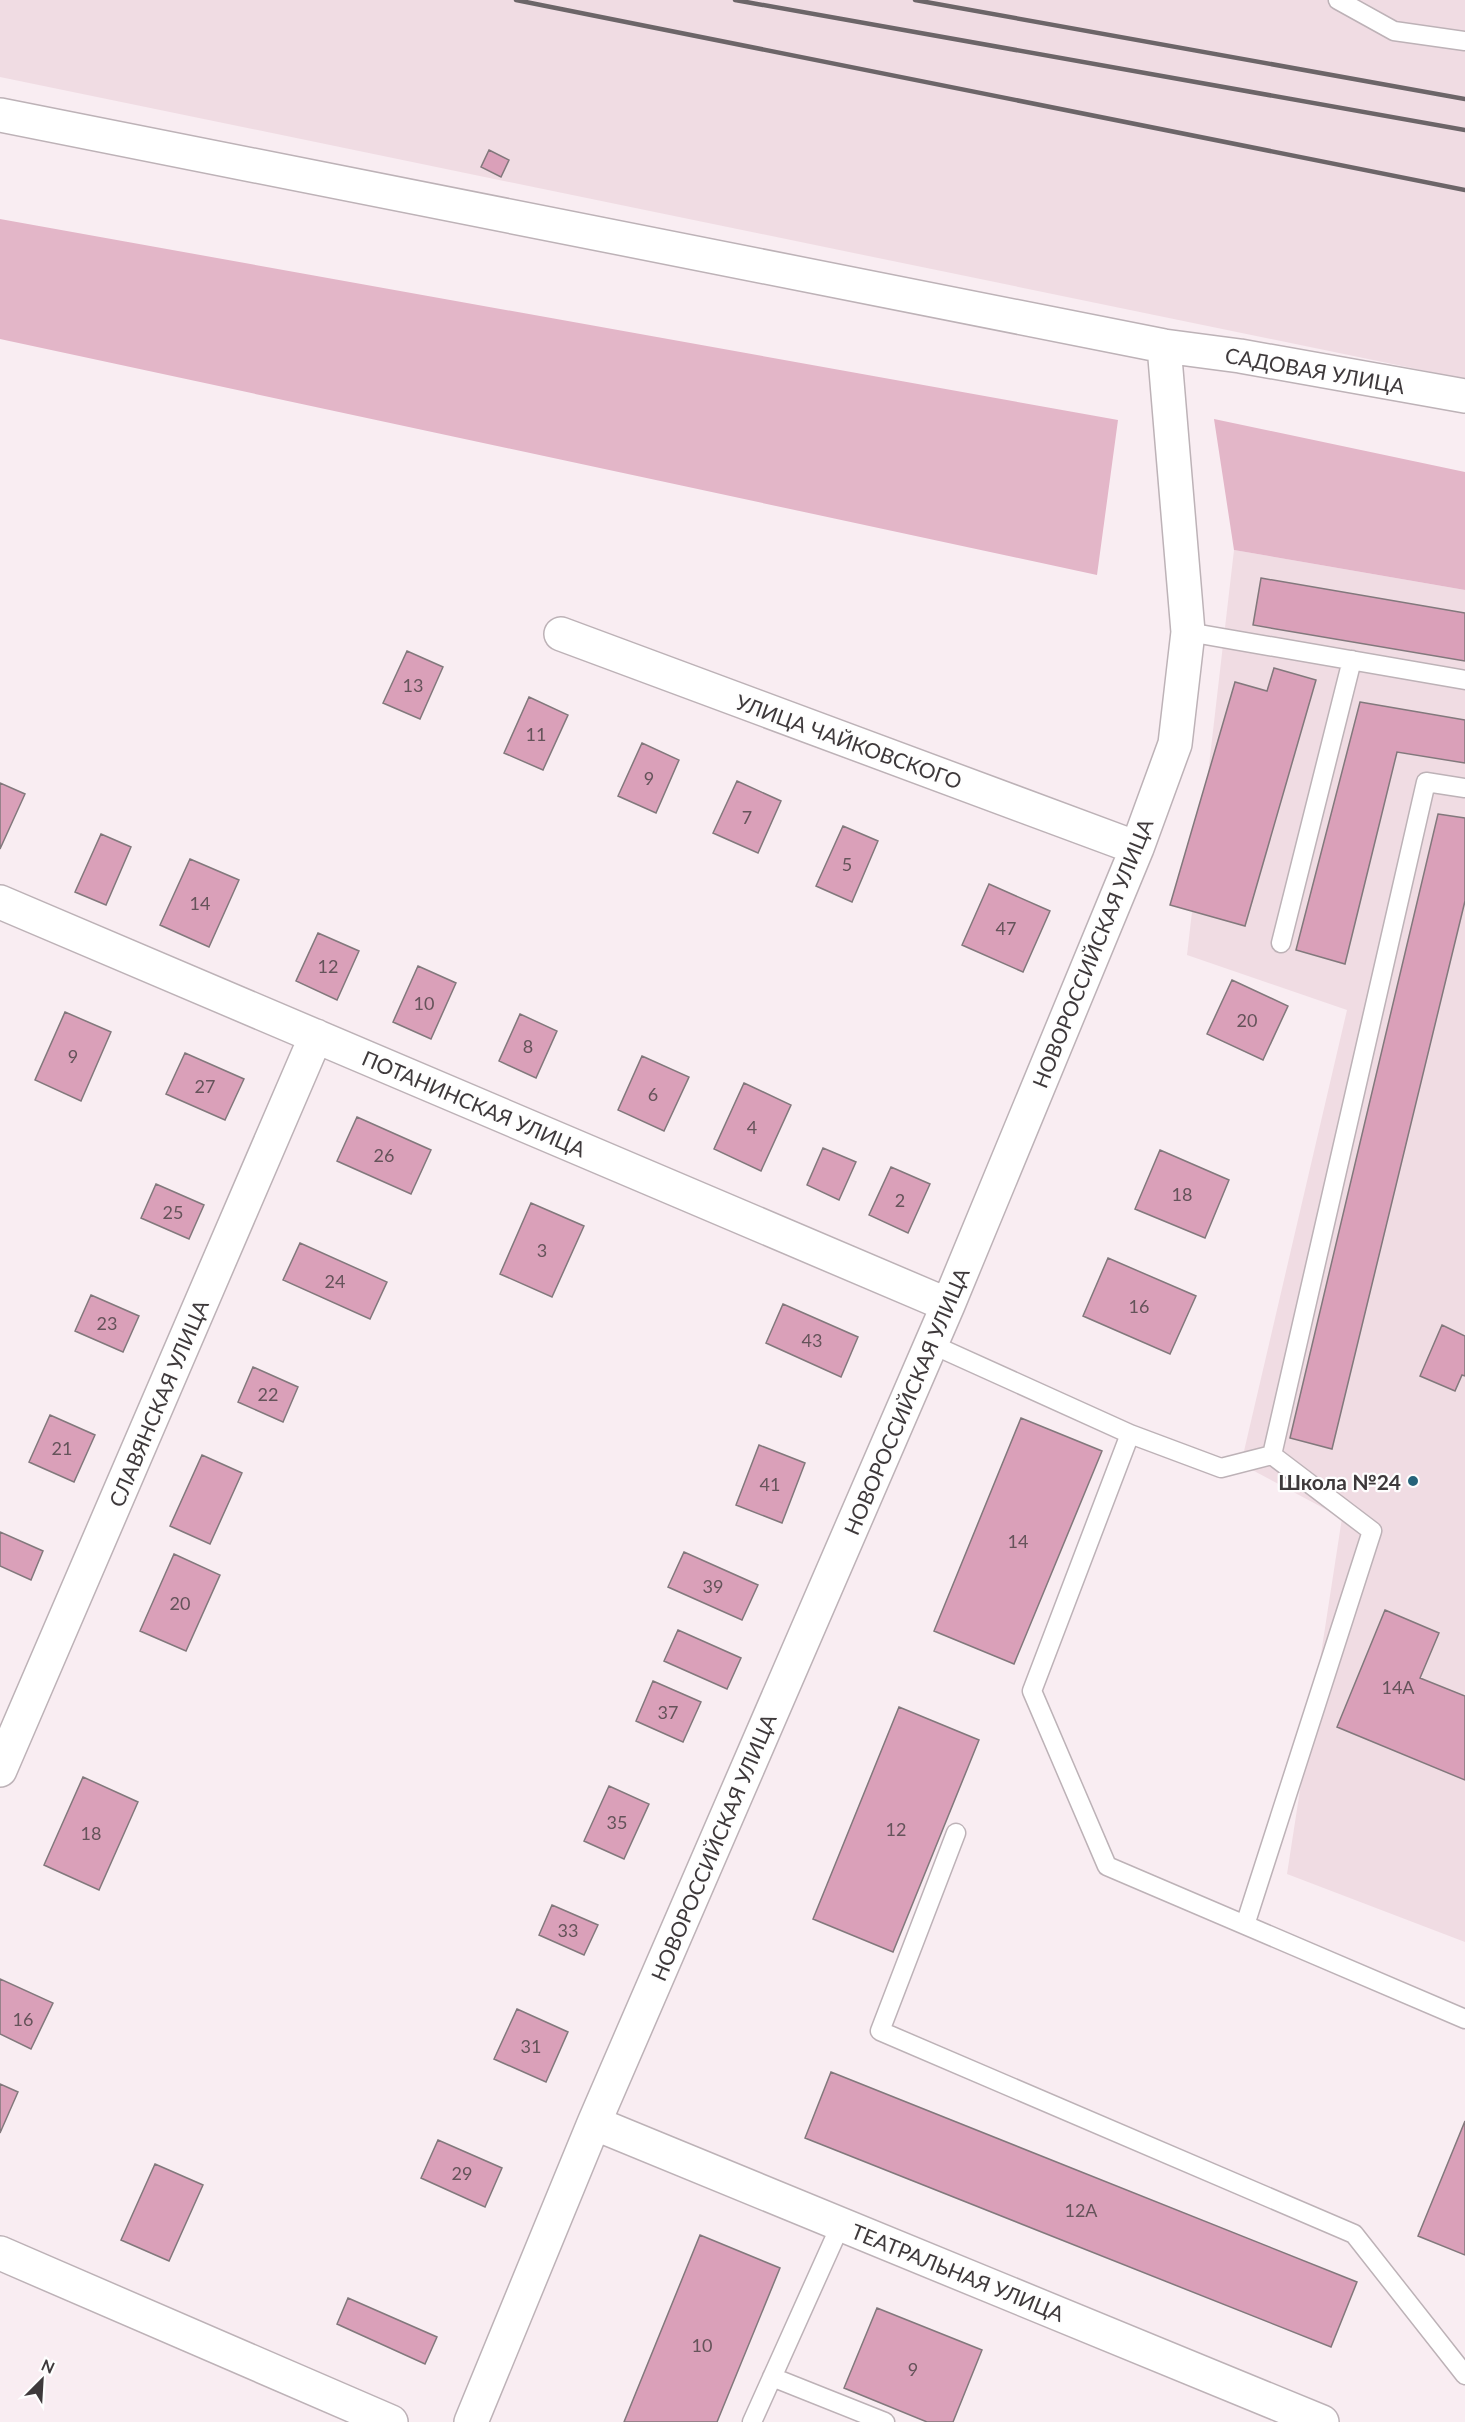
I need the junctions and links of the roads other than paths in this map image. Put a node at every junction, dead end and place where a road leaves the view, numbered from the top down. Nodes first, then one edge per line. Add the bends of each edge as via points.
1 (1338, 0) edge
2 (1465, 41) edge
3 (0, 115) edge
4 (1164, 346) junction
5 (1465, 396) edge
6 (1188, 632) junction
7 (561, 634) dead end
8 (1352, 660) junction
9 (1465, 680) edge
10 (1465, 788) edge
11 (1137, 848) junction
12 (0, 902) edge
13 (1281, 943) dead end
14 (316, 1036) junction
15 (948, 1305) junction
16 (931, 1344) junction
17 (1130, 1434) junction
18 (1272, 1455) junction
19 (0, 1770) edge
20 (956, 1833) dead end
21 (1245, 1924) junction
22 (1465, 2019) edge
23 (594, 2123) junction
24 (841, 2224) junction
25 (0, 2253) edge
26 (1465, 2375) edge
27 (772, 2377) junction
28 (1290, 2416) edge
29 (391, 2422) edge
30 (471, 2422) edge
31 (752, 2422) edge
32 (885, 2422) edge
33 (1322, 2422) edge

1 - 2 lane via 1394,31
3 - 4 street, САДОВАЯ УЛИЦА
4 - 5 street, САДОВАЯ УЛИЦА
4 - 6 street, НОВОРОССИЙСКАЯ УЛИЦА
6 - 8 lane
6 - 11 street, НОВОРОССИЙСКАЯ УЛИЦА via 1175,744
7 - 11 street, УЛИЦА ЧАЙКОВСКОГО
8 - 9 lane
8 - 13 lane
10 - 18 lane via 1426,782
11 - 15 street, НОВОРОССИЙСКАЯ УЛИЦА
12 - 14 street, ПОТАНИНСКАЯ УЛИЦА
14 - 15 street, ПОТАНИНСКАЯ УЛИЦА
14 - 19 street, СЛАВЯНСКАЯ УЛИЦА
15 - 16 street, НОВОРОССИЙСКАЯ УЛИЦА
16 - 17 lane
16 - 23 street, НОВОРОССИЙСКАЯ УЛИЦА
17 - 18 lane via 1221,1468
17 - 21 lane via 1032,1691 1107,1866
18 - 21 lane via 1372,1531
20 - 26 lane via 880,2031 1354,2234
21 - 22 lane
23 - 24 street, ТЕАТРАЛЬНАЯ УЛИЦА
23 - 30 street, НОВОРОССИЙСКАЯ УЛИЦА
24 - 27 lane
24 - 28 street, ТЕАТРАЛЬНАЯ УЛИЦА
25 - 29 street
27 - 31 lane
27 - 32 lane
28 - 33 street, ТЕАТРАЛЬНАЯ УЛИЦА

